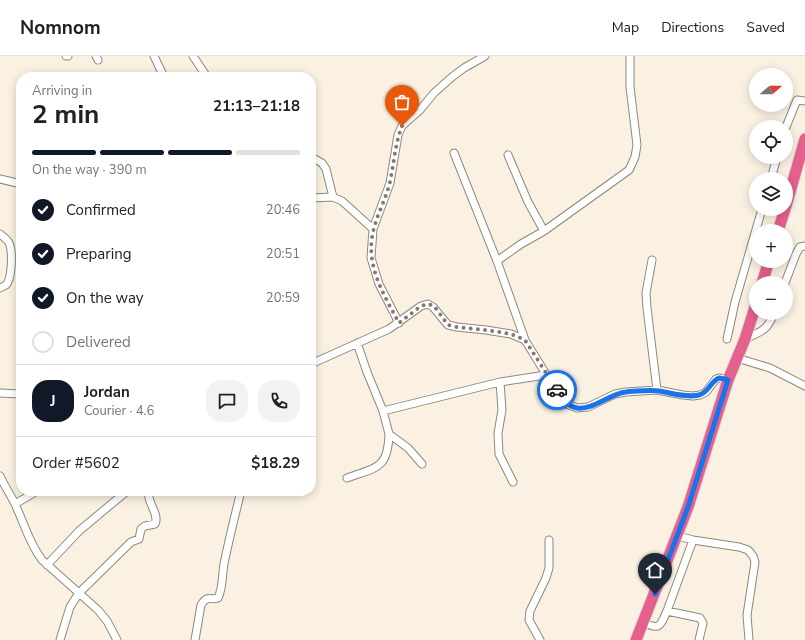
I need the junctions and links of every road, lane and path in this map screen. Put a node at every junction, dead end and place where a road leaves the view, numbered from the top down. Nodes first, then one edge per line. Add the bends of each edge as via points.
1 (154, 56) edge
2 (193, 56) edge
3 (485, 56) edge
4 (630, 56) edge
5 (162, 72) edge
6 (204, 72) edge
7 (805, 101) edge
8 (789, 120) edge
9 (805, 139) edge
10 (454, 153) dead end
11 (508, 155) dead end
12 (316, 160) edge
13 (0, 179) edge
14 (16, 183) edge
15 (793, 183) edge
16 (333, 197) junction
17 (316, 198) edge
18 (760, 216) edge
19 (374, 229) junction
20 (544, 232) junction
21 (0, 234) edge
22 (805, 246) edge
23 (497, 260) junction
24 (652, 260) dead end
25 (788, 276) edge
26 (0, 288) edge
27 (751, 320) edge
28 (771, 320) edge
29 (399, 323) junction
30 (727, 338) dead end
31 (745, 339) junction
32 (525, 340) junction
33 (357, 343) junction
34 (737, 358) junction
35 (316, 362) edge
36 (546, 375) junction
37 (728, 380) junction
38 (500, 382) junction
39 (805, 386) edge
40 (658, 390) junction
41 (0, 394) edge
42 (16, 394) edge
43 (383, 411) junction
44 (389, 434) junction
45 (422, 464) dead end
46 (347, 478) dead end
47 (1, 479) edge
48 (513, 482) dead end
49 (29, 496) edge
50 (121, 496) edge
51 (148, 496) edge
52 (240, 496) edge
53 (15, 504) junction
54 (678, 536) junction
55 (549, 540) dead end
56 (693, 540) junction
57 (47, 565) junction
58 (79, 593) junction
59 (667, 611) junction
60 (643, 622) junction
61 (60, 640) edge
62 (117, 640) edge
63 (196, 640) edge
64 (540, 640) edge
65 (636, 640) edge
66 (699, 640) edge
67 (749, 640) edge

1 - 5 street
2 - 6 street
3 - 19 street via 452,77 402,126 398,135 390,183
4 - 20 street via 630,87 637,145 629,170
7 - 8 street via 797,100
9 - 15 highway
10 - 23 street
11 - 20 street
12 - 16 street via 326,169
13 - 14 street
16 - 17 street
16 - 19 street via 342,201
18 - 30 street
19 - 29 street via 371,258 379,284
20 - 23 street
21 - 26 street via 10,244 11,254 10,278 6,285
22 - 25 street via 800,247
23 - 32 street
24 - 40 street via 646,293
27 - 31 highway
28 - 31 street via 765,329
29 - 32 street via 421,306 428,304 434,306 448,325 511,334
29 - 33 street
31 - 34 highway
32 - 36 street
33 - 35 street
33 - 43 street
34 - 37 highway
34 - 39 street via 770,368
36 - 38 street
36 - 40 street via 567,404 577,408 588,407 615,394
37 - 40 street via 716,379 706,392 693,396
37 - 54 highway
38 - 43 street
38 - 48 street via 502,410 498,433 499,454
41 - 42 street
43 - 44 street
44 - 45 street via 408,448
44 - 46 street via 386,458 380,465
47 - 53 street
49 - 53 street
50 - 57 street via 79,531
51 - 58 street via 157,519 156,524 141,529 139,539 131,542
52 - 63 street via 230,531 220,593 218,598 208,598 200,605
53 - 57 street via 29,539
54 - 56 street
54 - 60 highway
55 - 64 street via 549,568 530,611 529,620
56 - 59 street
56 - 67 street via 739,547 748,550 753,556 755,562 747,614
57 - 58 street
58 - 61 street via 68,612
58 - 62 street via 107,621
59 - 60 street via 657,627
59 - 66 street via 700,618 703,623
60 - 65 highway

